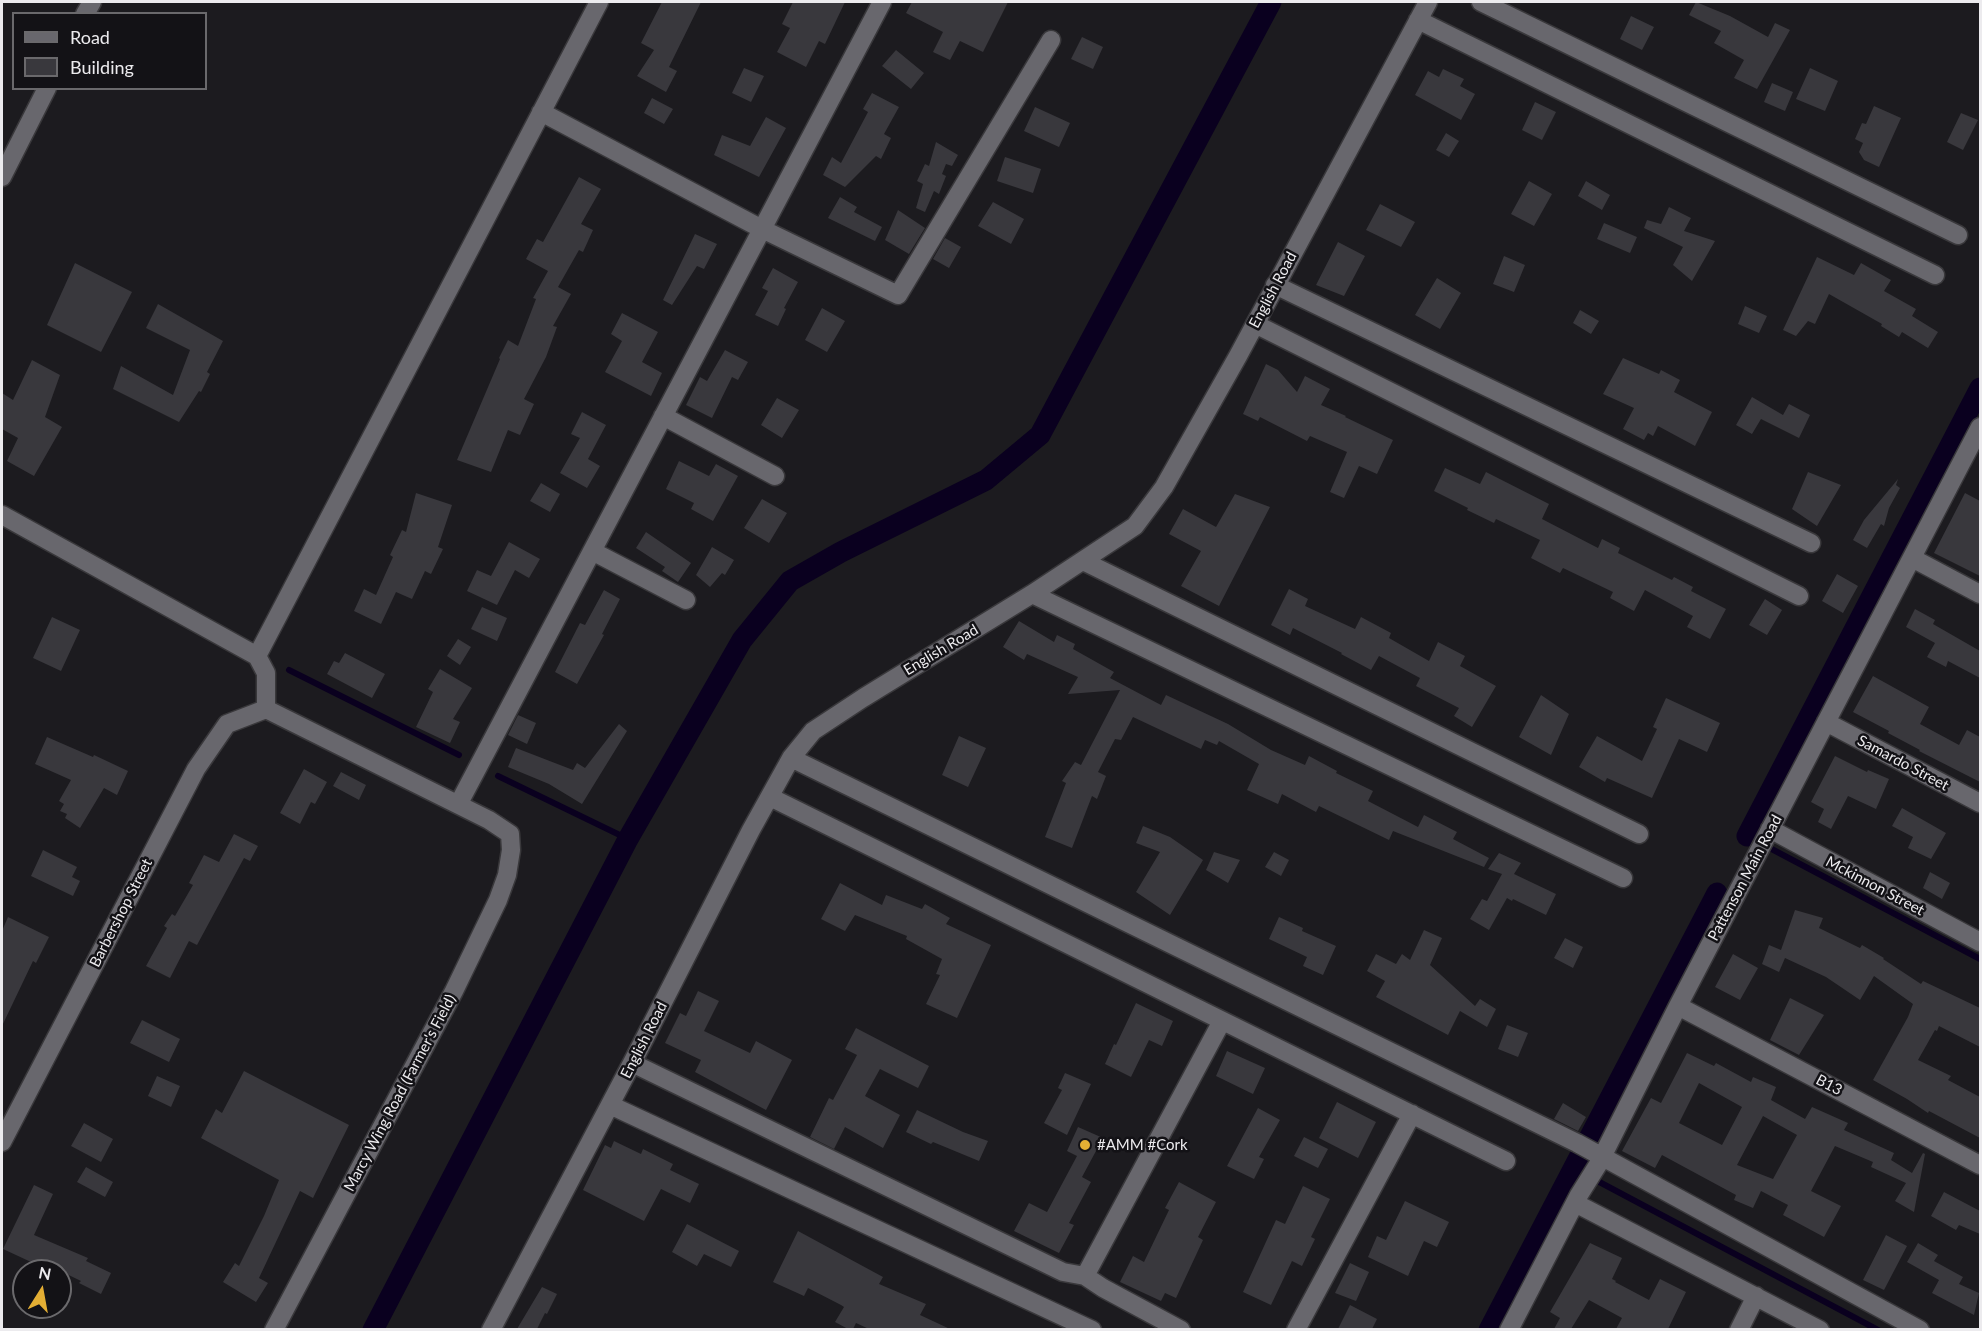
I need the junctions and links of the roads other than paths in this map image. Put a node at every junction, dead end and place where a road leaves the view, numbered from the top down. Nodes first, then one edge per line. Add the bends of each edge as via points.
1 (599, 2) edge
2 (882, 2) edge
3 (1428, 2) edge
4 (1481, 2) edge
5 (1418, 20) junction
6 (1051, 40) dead end
7 (46, 90) edge
8 (541, 112) junction
9 (2, 177) edge
10 (762, 229) junction
11 (1958, 235) dead end
12 (1935, 275) dead end
13 (1275, 285) junction
14 (1255, 324) junction
15 (663, 416) junction
16 (1980, 427) edge
17 (775, 476) dead end
18 (2, 515) edge
19 (1811, 543) dead end
20 (592, 551) junction
21 (1912, 558) junction
22 (1083, 561) junction
23 (1032, 594) junction
24 (1980, 594) edge
25 (1799, 596) dead end
26 (686, 600) dead end
27 (257, 656) junction
28 (266, 709) junction
29 (1826, 722) junction
30 (791, 758) junction
31 (770, 797) junction
32 (459, 803) junction
33 (1980, 803) edge
34 (1770, 829) junction
35 (1639, 834) dead end
36 (1623, 878) dead end
37 (1980, 942) edge
38 (1678, 1006) junction
39 (1222, 1021) junction
40 (632, 1064) junction
41 (610, 1105) junction
42 (1412, 1114) junction
43 (2, 1142) edge
44 (1600, 1158) junction
45 (1506, 1161) dead end
46 (1980, 1166) edge
47 (1578, 1197) junction
48 (1085, 1276) junction
49 (1756, 1296) junction
50 (274, 1329) edge
51 (491, 1329) edge
52 (1092, 1329) edge
53 (1181, 1329) edge
54 (1296, 1329) edge
55 (1509, 1329) edge
56 (1739, 1329) edge
57 (1821, 1329) edge
58 (1920, 1329) edge

1 - 8 street
2 - 10 street
3 - 5 street, English Road
4 - 11 street
5 - 12 street
5 - 13 street, English Road
6 - 10 street via 898,295
7 - 9 street
8 - 10 street
8 - 27 street
10 - 15 street
13 - 14 street, English Road
13 - 19 street
14 - 22 street, English Road via 1164,487 1135,526
14 - 25 street
15 - 17 street
15 - 20 street
16 - 21 street, Pattenson Main Road
18 - 27 street
20 - 26 street
20 - 32 street
21 - 24 street
21 - 29 street, Pattenson Main Road
22 - 23 street, English Road
22 - 35 street
23 - 30 street, English Road via 813,731
23 - 36 street
27 - 28 street via 266,673
28 - 32 street
28 - 43 street, Barbershop Street via 227,724 196,769
29 - 33 street, Samardo Street
29 - 34 street, Pattenson Main Road
30 - 31 street, English Road
30 - 44 street via 1577,1143
31 - 39 street
31 - 40 street, English Road
32 - 50 street, Marcy Wing Road (Farmer's Field) via 510,834 507,875 454,991
34 - 37 street, Mckinnon Street
34 - 38 street, Pattenson Main Road
38 - 44 street, Pattenson Main Road
38 - 46 street, B13
39 - 42 street
39 - 48 street
40 - 41 street, English Road
40 - 48 street via 1063,1272
41 - 51 street, English Road
41 - 52 street
42 - 45 street
42 - 54 street
44 - 47 street, Pattenson Main Road
44 - 58 street
47 - 49 street
47 - 55 street, Pattenson Main Road
48 - 53 street
49 - 56 street
49 - 57 street

